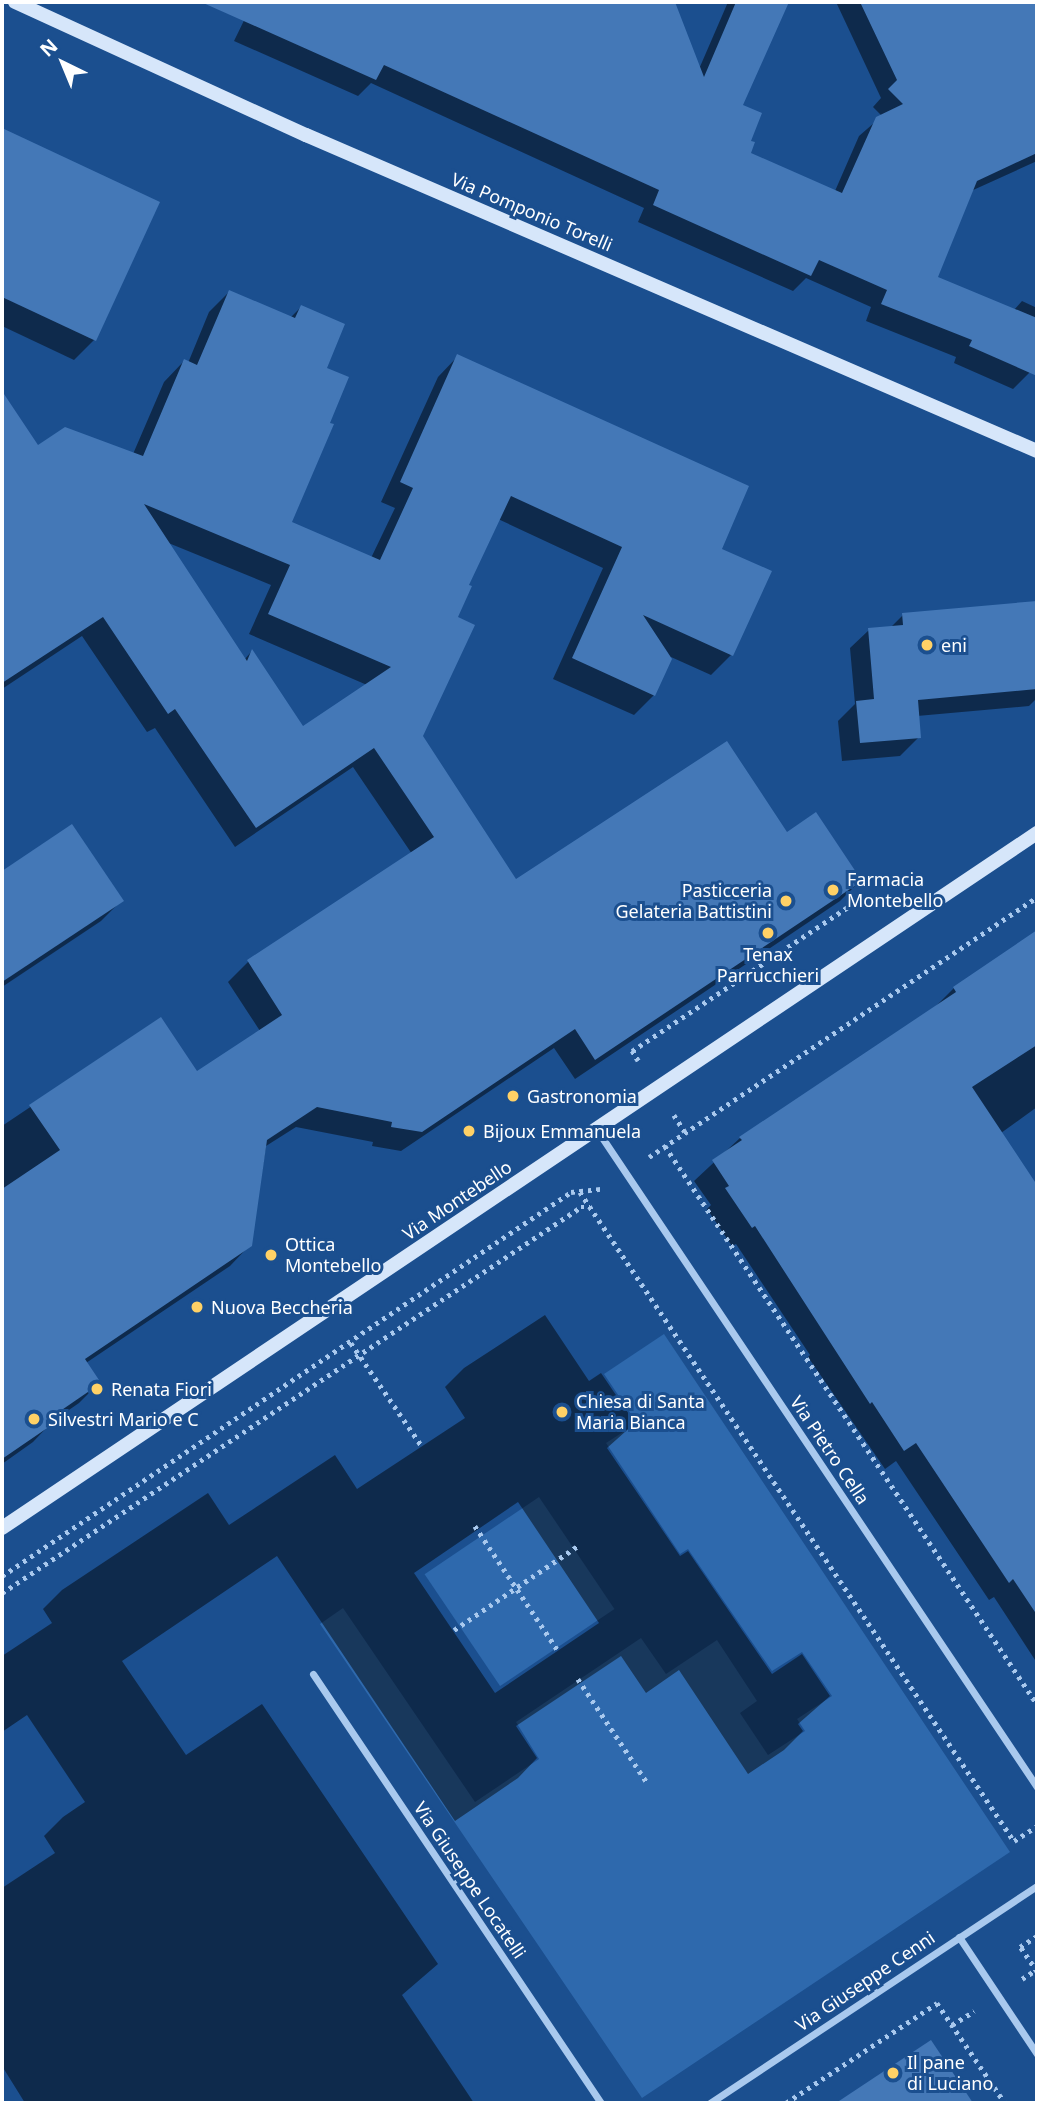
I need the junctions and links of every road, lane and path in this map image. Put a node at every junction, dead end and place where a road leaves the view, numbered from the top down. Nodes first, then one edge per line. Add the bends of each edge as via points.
1 (15, 2) edge
2 (1037, 451) edge
3 (1037, 833) edge
4 (1037, 897) edge
5 (597, 1130) junction
6 (664, 1146) junction
7 (626, 1173) junction
8 (580, 1192) junction
9 (590, 1207) junction
10 (351, 1343) junction
11 (359, 1355) junction
12 (421, 1445) dead end
13 (475, 1526) dead end
14 (2, 1528) edge
15 (579, 1545) dead end
16 (2, 1576) edge
17 (516, 1587) junction
18 (2, 1593) edge
19 (454, 1630) dead end
20 (557, 1649) dead end
21 (313, 1674) dead end
22 (578, 1679) dead end
23 (1037, 1704) edge
24 (648, 1784) dead end
25 (1037, 1787) edge
26 (1037, 1826) edge
27 (1037, 1886) edge
28 (1037, 1936) edge
29 (959, 1937) junction
30 (1037, 1972) edge
31 (1037, 2054) edge
32 (601, 2103) edge
33 (710, 2103) edge
34 (786, 2103) edge
35 (1005, 2103) edge

1 - 2 street, Via Pomponio Torelli via 306,135
3 - 5 street, Via Montebello
4 - 6 path
5 - 7 street, Via Pietro Cella
5 - 14 street, Via Montebello
6 - 7 path
6 - 23 path
7 - 8 path via 600,1189
7 - 25 street, Via Pietro Cella
8 - 9 path
8 - 10 path via 571,1192
9 - 11 path via 581,1207
9 - 26 path via 1014,1840
10 - 11 path
10 - 16 path
11 - 12 path
11 - 18 path
13 - 17 path
15 - 17 path
17 - 19 path
17 - 20 path
21 - 32 street, Via Giuseppe Locatelli
22 - 24 path
27 - 29 street, Via Giuseppe Cenni
28 - 30 path via 1020,1947
29 - 31 street
29 - 33 street, Via Giuseppe Cenni
34 - 35 path via 937,2003

